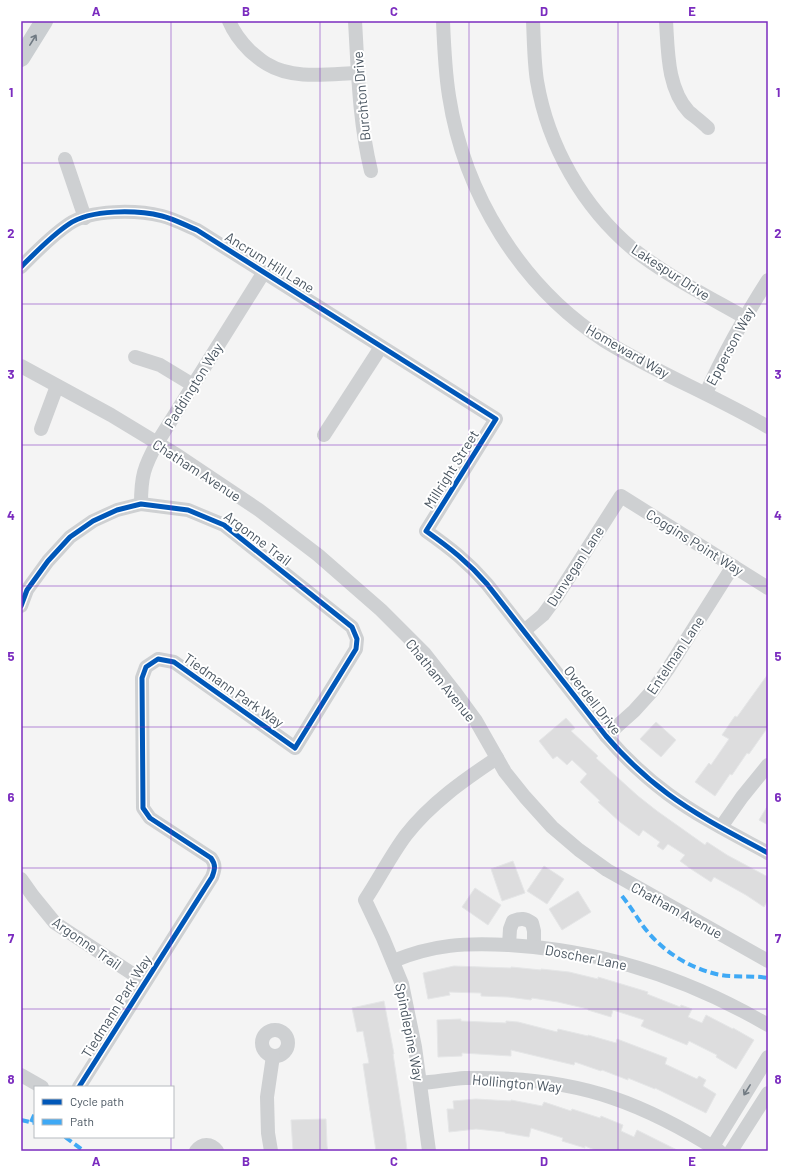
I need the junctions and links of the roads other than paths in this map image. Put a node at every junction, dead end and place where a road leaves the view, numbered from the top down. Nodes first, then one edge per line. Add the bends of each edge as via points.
1 (44, 21) edge
2 (229, 21) edge
3 (356, 21) edge
4 (443, 21) edge
5 (533, 21) edge
6 (666, 21) edge
7 (21, 58) edge
8 (358, 72) junction
9 (708, 128) dead end
10 (65, 160) dead end
11 (371, 171) dead end
12 (85, 218) junction
13 (21, 267) edge
14 (264, 272) junction
15 (768, 280) edge
16 (744, 317) junction
17 (381, 346) junction
18 (135, 357) dead end
19 (21, 366) edge
20 (21, 376) edge
21 (193, 385) junction
22 (57, 386) junction
23 (706, 393) junction
24 (496, 419) joint
25 (768, 427) edge
26 (41, 429) dead end
27 (324, 435) dead end
28 (157, 443) junction
29 (621, 496) joint
30 (141, 504) junction
31 (426, 532) joint
32 (733, 566) junction
33 (768, 588) edge
34 (23, 595) edge
35 (524, 631) junction
36 (357, 639) joint
37 (606, 736) junction
38 (497, 758) junction
39 (768, 765) edge
40 (721, 827) junction
41 (768, 853) edge
42 (21, 879) edge
43 (508, 945) junction
44 (534, 946) junction
45 (393, 961) junction
46 (768, 961) edge
47 (144, 982) junction
48 (768, 1026) edge
49 (273, 1056) dead end
50 (768, 1057) edge
51 (21, 1075) edge
52 (420, 1083) junction
53 (40, 1086) edge
54 (79, 1086) edge
55 (768, 1093) edge
56 (714, 1150) edge
57 (196, 1151) edge
58 (217, 1151) edge
59 (267, 1151) edge
60 (271, 1151) edge
61 (429, 1151) edge
62 (731, 1151) edge

7 -> 1 main road
2 - 8 street via 242,43 267,65 301,74
3 - 8 street, Burchton Drive
4 - 23 street, Homeward Way via 449,96 463,155 482,202 509,248 548,294 605,341
5 - 16 street, Lakespur Drive via 541,101 559,154 586,198 610,227 652,263
6 - 9 street via 669,66 676,91 689,111
8 - 11 street, Burchton Drive via 366,149
10 - 12 street
12 - 13 street, Ancrum Hill Lane via 70,223 48,240
12 - 14 street, Ancrum Hill Lane via 115,212 163,216 196,230
14 - 17 street, Ancrum Hill Lane
14 - 21 street, Paddington Way
15 - 16 street, Epperson Way
16 - 23 street, Epperson Way
17 - 24 street, Ancrum Hill Lane
17 - 27 street
18 - 21 street via 160,365
19 - 22 street, Chatham Avenue
20 - 22 street, Chatham Avenue
21 - 28 street, Paddington Way
22 - 26 street
22 - 28 street, Chatham Avenue via 112,415
23 - 25 street, Homeward Way
24 - 31 street, Millright Street
28 - 30 street, Paddington Way via 145,465
28 - 38 street, Chatham Avenue via 259,510 318,555 381,610 425,654 476,721
29 - 32 street, Coggins Point Way
29 - 35 street, Dunvegan Lane via 557,596 543,615
30 - 34 street, Argonne Trail via 118,510 93,521 70,537
30 - 36 street, Argonne Trail via 188,510 224,525 352,627
31 - 35 street, Overdell Drive via 470,564
32 - 33 street, Coggins Point Way
32 - 37 street, Entelman Lane via 653,690 634,712
35 - 37 street, Overdell Drive
36 - 47 street, Tiedmann Park Way via 356,649 295,748 174,662 158,659 146,667 142,678 143,808 150,818 211,858 215,869
37 - 40 street, Overdell Drive via 641,773 669,795
38 - 45 street, Spindlepine Way via 453,788 428,811 406,835 365,900
38 - 46 street, Chatham Avenue via 525,798 552,827 579,850 641,890
39 - 40 street
40 - 41 street, Overdell Drive
42 - 47 street, Argonne Trail via 55,923
43 - 44 street, Doscher Lane
43 - 44 street via 513,921 526,918 532,923
43 - 45 street, Doscher Lane via 457,944 435,947
44 - 48 street, Doscher Lane via 624,963 666,977 713,996
45 - 52 street, Spindlepine Way via 402,984
47 - 54 street, Tiedmann Park Way
49 - 60 street via 268,1097
50 -> 56 street
51 - 53 street
52 - 56 street, Hollington Way via 464,1078 526,1080 566,1086 612,1098 644,1111 678,1127
52 - 61 street, Spindlepine Way
55 - 62 street
57 - 58 street via 205,1144
59 - 60 street

